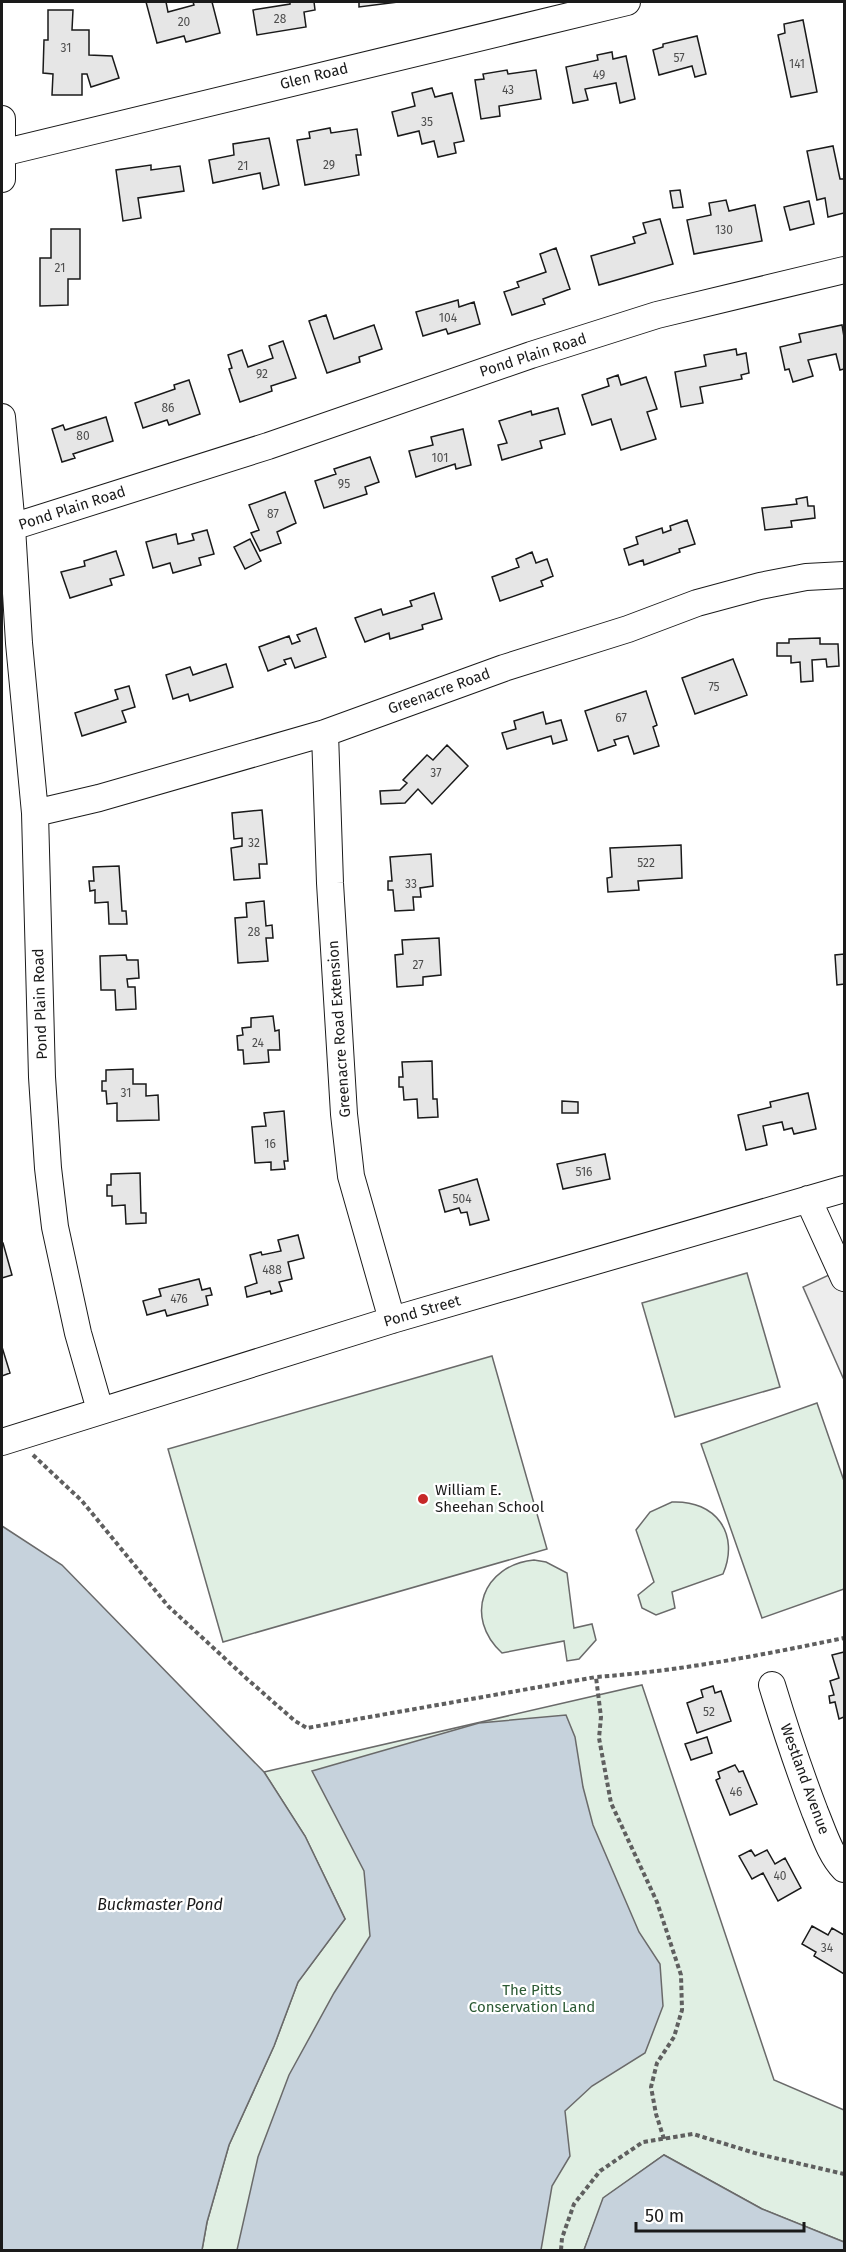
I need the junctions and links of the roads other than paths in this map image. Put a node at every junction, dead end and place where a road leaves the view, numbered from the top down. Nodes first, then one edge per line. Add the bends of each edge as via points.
1 (627, 2) edge
2 (2, 119) edge
3 (2, 153) edge
4 (2, 180) edge
5 (844, 270) edge
6 (2, 417) edge
7 (12, 528) junction
8 (844, 575) edge
9 (326, 733) junction
10 (35, 813) junction
11 (844, 1189) edge
12 (808, 1199) junction
13 (844, 1278) edge
14 (392, 1320) junction
15 (100, 1410) junction
16 (2, 1442) edge
17 (772, 1685) dead end
18 (844, 1869) edge

1 - 3 street, Glen Road
2 - 3 street
3 - 4 street
5 - 7 street, Pond Plain Road via 657,315
6 - 7 street
7 - 10 street, Pond Plain Road
8 - 9 street, Greenacre Road via 806,577 697,603
9 - 10 street, Greenacre Road
9 - 14 street, Greenacre Road Extension via 330,884 344,1114 351,1176
10 - 15 street, Pond Plain Road via 48,1168 55,1227
11 - 12 street, Pond Street
12 - 13 street
12 - 14 street, Pond Street
14 - 15 street, Pond Street
15 - 16 street, Pond Street
17 - 18 street, Westland Avenue via 801,1776 823,1831

